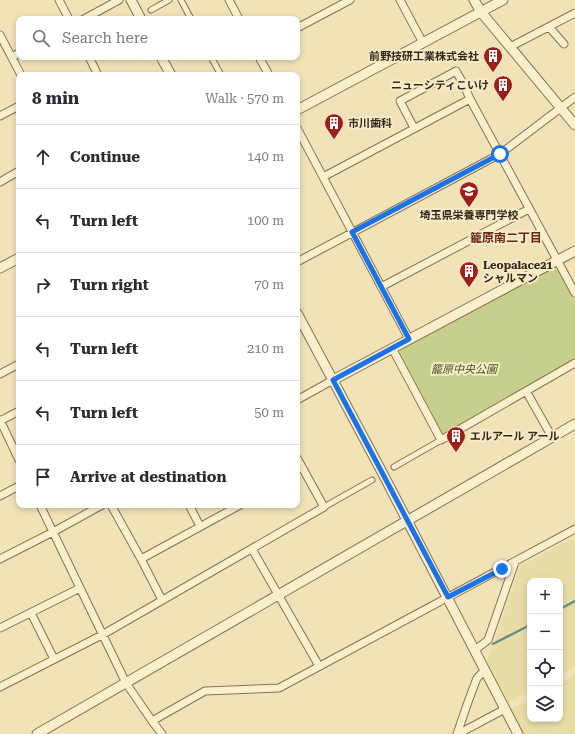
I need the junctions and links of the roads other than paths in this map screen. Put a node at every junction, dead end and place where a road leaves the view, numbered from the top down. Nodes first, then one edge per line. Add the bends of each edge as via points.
1 (59, 0) edge
2 (119, 0) edge
3 (131, 0) edge
4 (169, 0) edge
5 (181, 0) edge
6 (229, 0) edge
7 (350, 0) edge
8 (400, 0) edge
9 (474, 0) edge
10 (503, 0) edge
11 (151, 10) dead end
12 (481, 12) junction
13 (575, 13) edge
14 (67, 16) edge
15 (90, 16) edge
16 (139, 16) edge
17 (189, 16) edge
18 (237, 16) edge
19 (300, 26) edge
20 (549, 27) junction
21 (0, 35) edge
22 (423, 43) junction
23 (564, 44) dead end
24 (510, 47) junction
25 (16, 55) edge
26 (12, 57) junction
27 (90, 60) edge
28 (163, 60) edge
29 (213, 60) edge
30 (261, 60) edge
31 (20, 72) edge
32 (96, 72) edge
33 (169, 72) edge
34 (219, 72) edge
35 (267, 72) edge
36 (575, 97) edge
37 (470, 99) junction
38 (16, 108) edge
39 (300, 108) edge
40 (561, 108) junction
41 (0, 116) edge
42 (575, 125) edge
43 (414, 128) junction
44 (300, 134) edge
45 (500, 154) junction
46 (16, 173) edge
47 (323, 177) junction
48 (0, 182) edge
49 (529, 209) junction
50 (352, 232) junction
51 (575, 251) edge
52 (16, 260) edge
53 (300, 260) edge
54 (557, 260) junction
55 (0, 268) edge
56 (381, 287) junction
57 (575, 294) edge
58 (300, 319) edge
59 (409, 339) junction
60 (392, 348) junction
61 (575, 363) edge
62 (16, 366) edge
63 (0, 374) edge
64 (333, 380) junction
65 (526, 391) junction
66 (300, 398) edge
67 (16, 412) edge
68 (0, 420) edge
69 (575, 424) edge
70 (552, 437) junction
71 (441, 440) junction
72 (16, 454) edge
73 (300, 464) edge
74 (394, 467) dead end
75 (304, 471) junction
76 (300, 473) edge
77 (372, 480) dead end
78 (16, 488) edge
79 (0, 496) edge
80 (324, 507) junction
81 (41, 508) edge
82 (97, 508) edge
83 (113, 508) edge
84 (191, 508) edge
85 (234, 508) edge
86 (407, 521) junction
87 (200, 526) junction
88 (575, 529) edge
89 (53, 532) junction
90 (252, 549) junction
91 (0, 559) edge
92 (141, 559) junction
93 (515, 562) junction
94 (80, 588) junction
95 (278, 595) junction
96 (448, 597) junction
97 (162, 600) junction
98 (31, 613) junction
99 (0, 628) edge
100 (102, 635) junction
101 (475, 650) junction
102 (54, 659) junction
103 (319, 666) junction
104 (485, 670) junction
105 (126, 683) junction
106 (0, 686) edge
107 (505, 709) junction
108 (152, 721) junction
109 (160, 733) edge
110 (37, 734) edge
111 (457, 734) edge
112 (518, 734) edge

1 - 14 street
2 - 15 street
3 - 16 street
4 - 11 street
5 - 17 street
6 - 18 street
7 - 19 street
8 - 22 street
9 - 12 street
10 - 12 street
12 - 22 street
12 - 24 street
13 - 20 street
20 - 23 street
20 - 24 street
21 - 26 street
22 - 39 street
24 - 40 street
25 - 26 street
26 - 31 street
27 - 32 street
28 - 33 street
29 - 34 street
30 - 35 street
36 - 40 street
37 - 43 street
37 - 43 street via 456,70 400,101
37 - 45 street
38 - 41 street
40 - 42 street
40 - 45 street
43 - 47 street
44 - 47 street
45 - 49 street
45 - 50 street
46 - 48 street
47 - 50 street
49 - 54 street
49 - 56 street
50 - 53 street
50 - 56 street
51 - 54 street
52 - 55 street
54 - 57 street
54 - 59 street
56 - 59 street
58 - 64 street
59 - 60 street
60 - 64 street
60 - 71 street
61 - 65 street
62 - 63 street
64 - 66 street
64 - 86 street
65 - 70 street
65 - 71 street
67 - 68 street
68 - 72 street
69 - 70 street
70 - 86 street
71 - 74 street
73 - 75 street
75 - 76 street
75 - 80 street
77 - 80 street
78 - 79 street
80 - 90 street
81 - 89 street
82 - 89 street
83 - 92 street
84 - 87 street
85 - 87 street
86 - 95 street
86 - 96 street
87 - 92 street
88 - 93 street
89 - 91 street
89 - 94 street
90 - 95 street
90 - 97 street
92 - 97 street
93 - 96 street
93 - 101 street via 488,640
94 - 98 street
94 - 100 street
95 - 103 street
95 - 105 street
96 - 101 street
96 - 103 street
97 - 100 street
98 - 99 street
98 - 102 street
100 - 102 street
100 - 105 street
101 - 104 street
102 - 106 street
103 - 108 street via 279,688 204,690
104 - 107 street
104 - 111 street via 477,678
105 - 108 street
105 - 110 street
107 - 111 street
107 - 112 street
108 - 109 street

